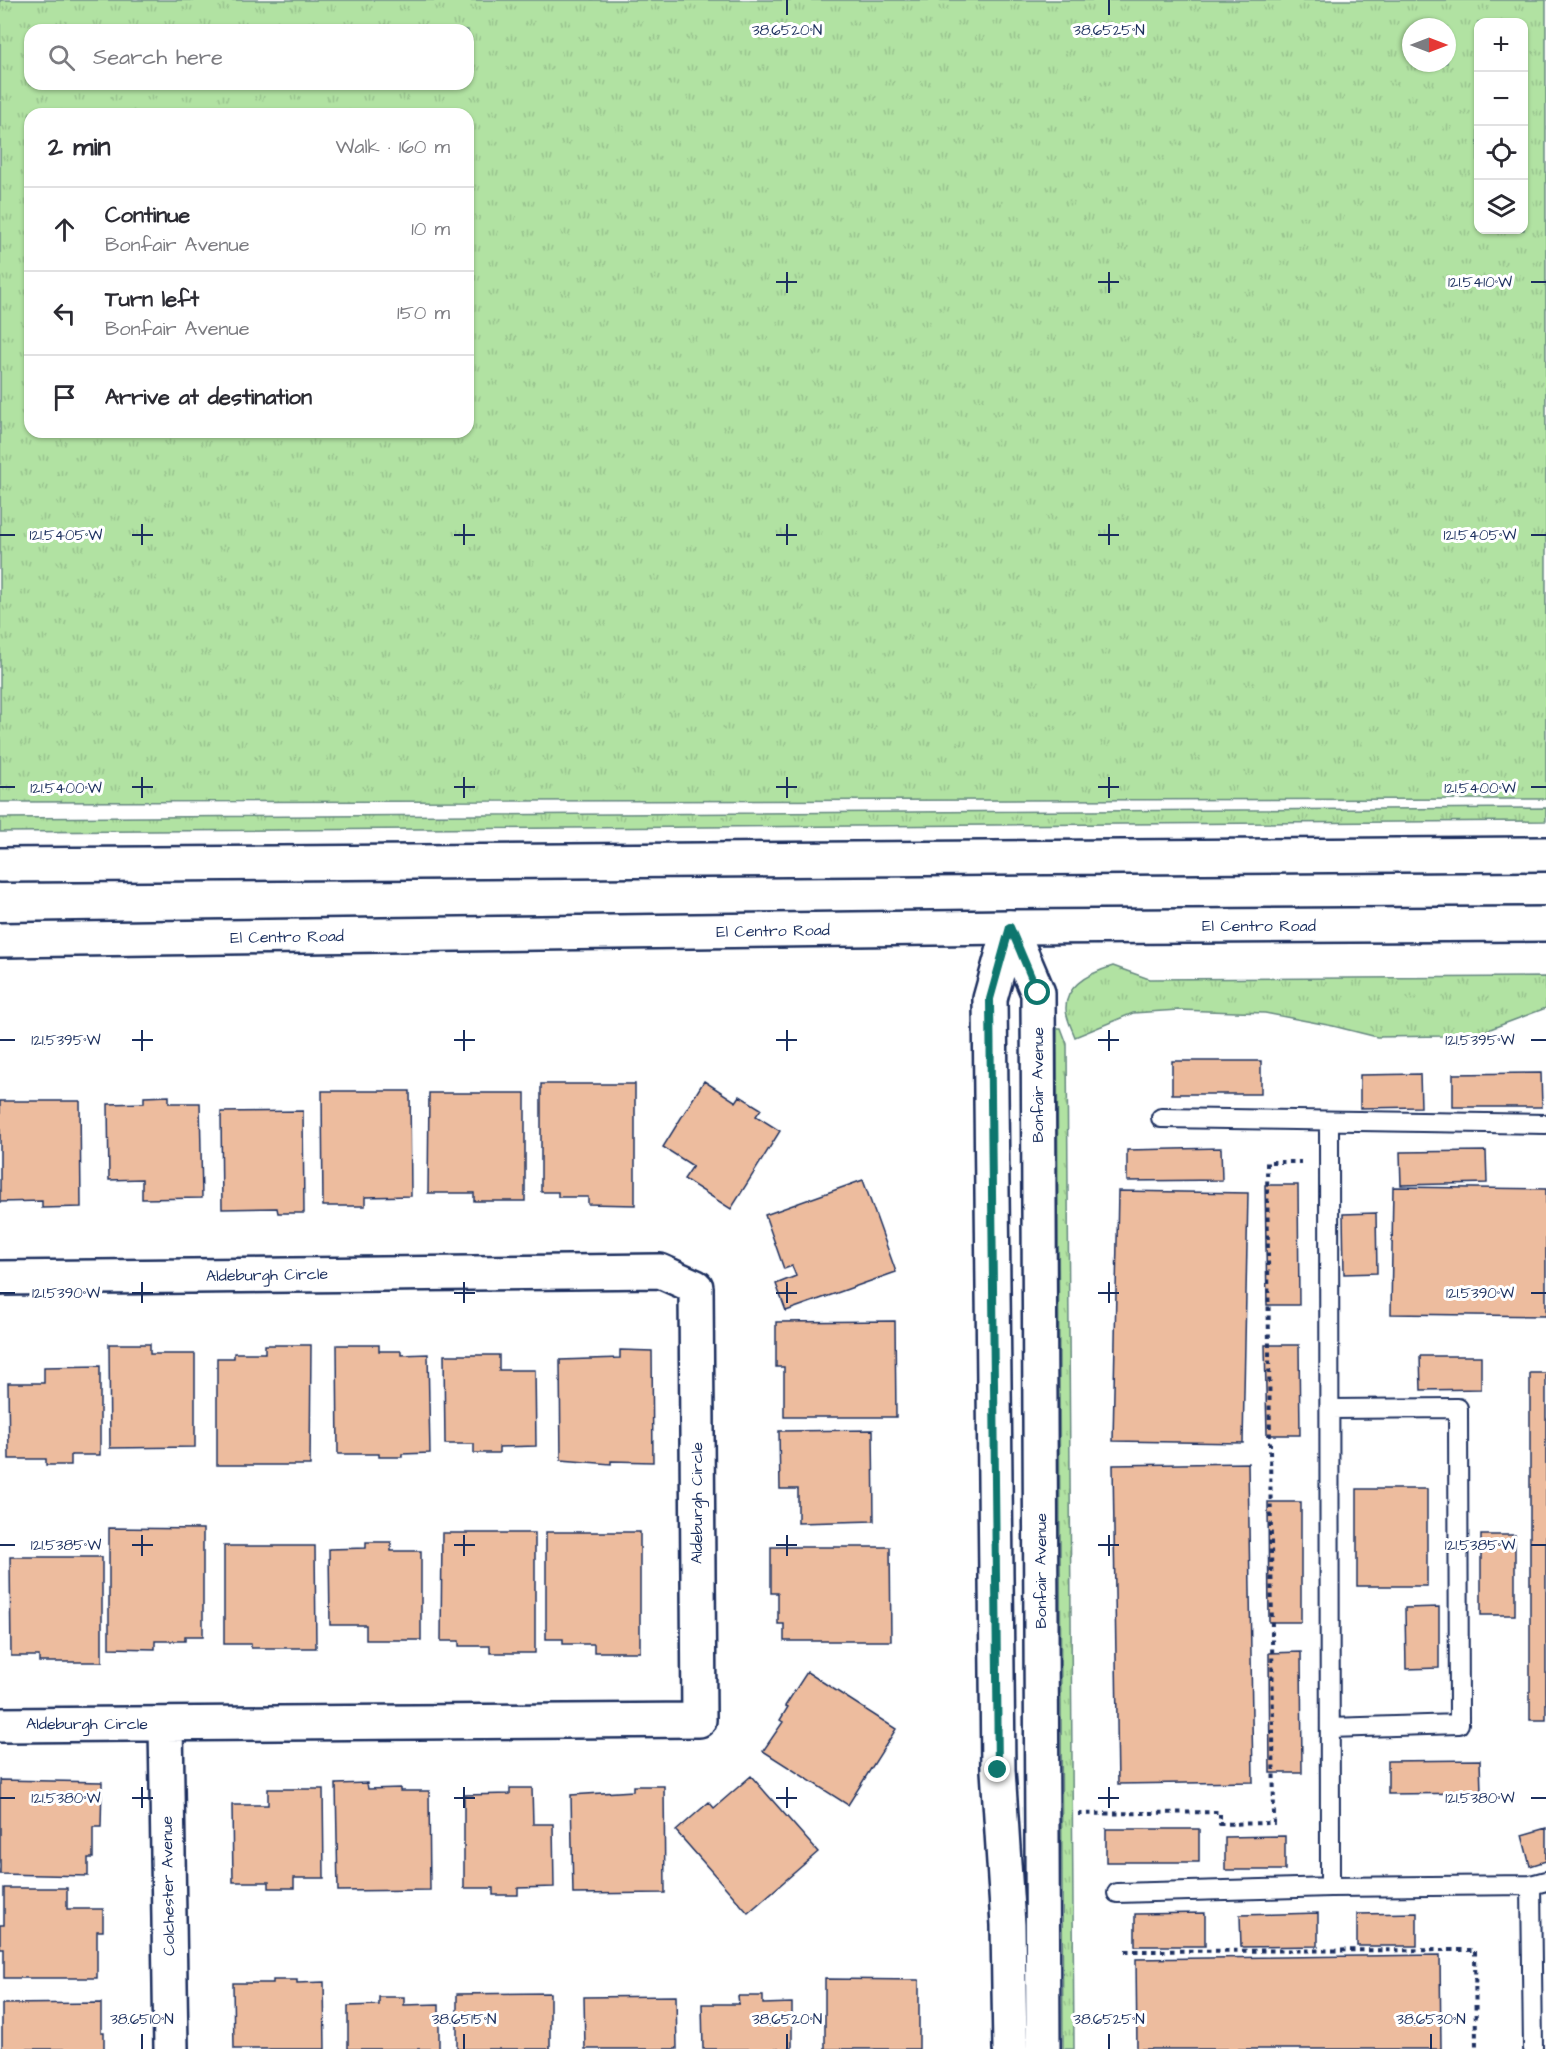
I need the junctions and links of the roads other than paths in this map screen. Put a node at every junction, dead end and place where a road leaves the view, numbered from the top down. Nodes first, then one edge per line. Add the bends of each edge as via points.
1 (1546, 854) edge
2 (0, 865) edge
3 (1546, 924) edge
4 (1010, 927) junction
5 (0, 940) edge
6 (1161, 1118) dead end
7 (1329, 1121) junction
8 (1546, 1124) edge
9 (0, 1278) edge
10 (1330, 1409) junction
11 (165, 1724) junction
12 (0, 1725) edge
13 (1330, 1728) junction
14 (1538, 1883) edge
15 (1330, 1887) junction
16 (1116, 1893) dead end
17 (171, 2049) edge
18 (1010, 2049) edge
19 (1043, 2049) edge
20 (1533, 2049) edge

1 - 2 street
3 - 4 street, El Centro Road
4 - 5 street, El Centro Road
4 - 18 street via 990,999 998,1770 1008,1925
4 - 19 street, Bonfair Avenue via 1038,993
6 - 7 lane
7 - 8 lane
7 - 10 lane
9 - 11 street, Aldeburgh Circle via 660,1271 696,1287 699,1720
10 - 13 lane
10 - 13 lane via 1458,1408 1459,1689 1459,1724
11 - 12 street, Aldeburgh Circle
11 - 17 street, Colchester Avenue
13 - 15 lane
14 - 15 lane
14 - 20 lane
15 - 16 lane

